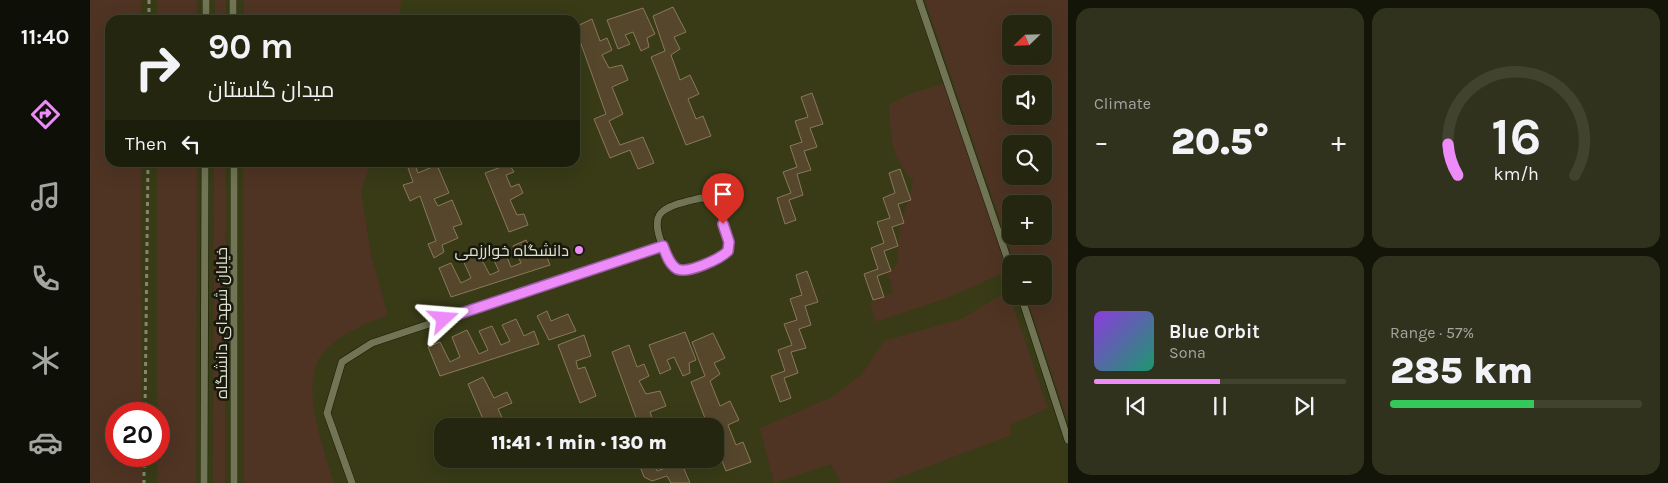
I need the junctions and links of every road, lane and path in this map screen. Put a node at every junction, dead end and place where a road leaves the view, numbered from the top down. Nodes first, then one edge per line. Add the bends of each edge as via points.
1 (149, 0) edge
2 (206, 0) edge
3 (233, 0) edge
4 (919, 0) edge
5 (149, 15) edge
6 (206, 15) edge
7 (234, 15) edge
8 (148, 167) edge
9 (205, 167) edge
10 (234, 167) edge
11 (663, 246) junction
12 (1006, 255) edge
13 (1024, 305) edge
14 (145, 402) edge
15 (1068, 440) edge
16 (144, 467) edge
17 (144, 483) edge
18 (204, 483) edge
19 (234, 483) edge
20 (352, 483) edge

1 - 5 path
2 - 6 lane
3 - 7 lane
4 - 12 lane
8 - 14 path
9 - 18 lane, خیابان شهدای دانشگاه
10 - 19 lane, خیابان شهدای دانشگاه
11 - 11 lane via 672,264 686,270 720,258 728,251 729,242 716,206 710,199 701,198 660,214 658,222
11 - 20 lane via 372,343 342,362 327,413
13 - 15 lane
16 - 17 path

